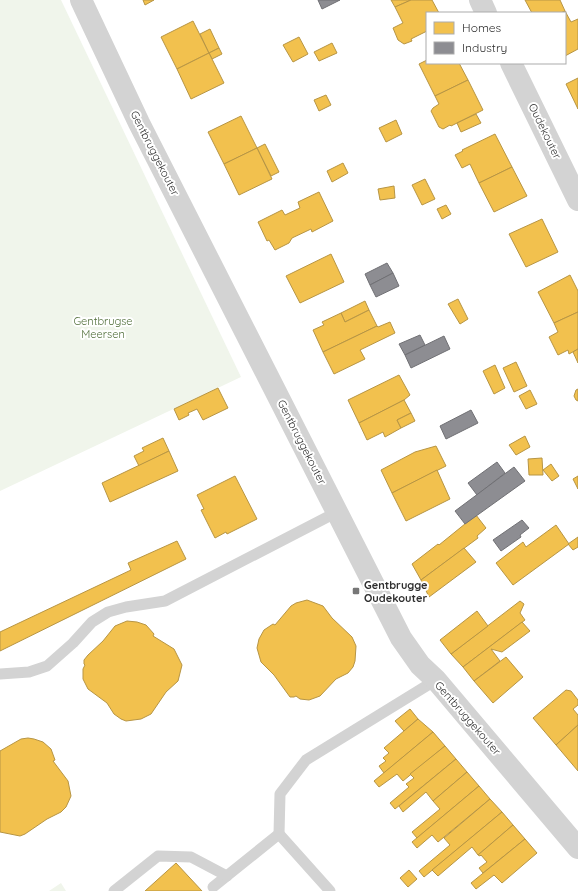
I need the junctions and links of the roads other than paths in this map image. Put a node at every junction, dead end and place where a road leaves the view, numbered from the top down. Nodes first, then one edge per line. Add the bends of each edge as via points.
1 (81, 0) edge
2 (480, 0) edge
3 (486, 12) edge
4 (512, 64) edge
5 (578, 200) edge
6 (337, 512) junction
7 (0, 674) edge
8 (436, 680) junction
9 (279, 834) junction
10 (578, 848) edge
11 (227, 876) junction
12 (213, 888) dead end
13 (114, 891) edge
14 (330, 891) edge

1 - 6 street, Gentbruggekouter via 139,123
2 - 3 street
4 - 5 street, Oudekouter
6 - 7 lane via 165,601 108,612 92,622 47,666 29,672
6 - 8 street, Gentbruggekouter via 401,638 420,665
8 - 9 lane via 306,760 280,794
8 - 10 street, Gentbruggekouter
9 - 11 lane
9 - 14 lane
11 - 12 lane
11 - 13 lane via 191,857 158,856

